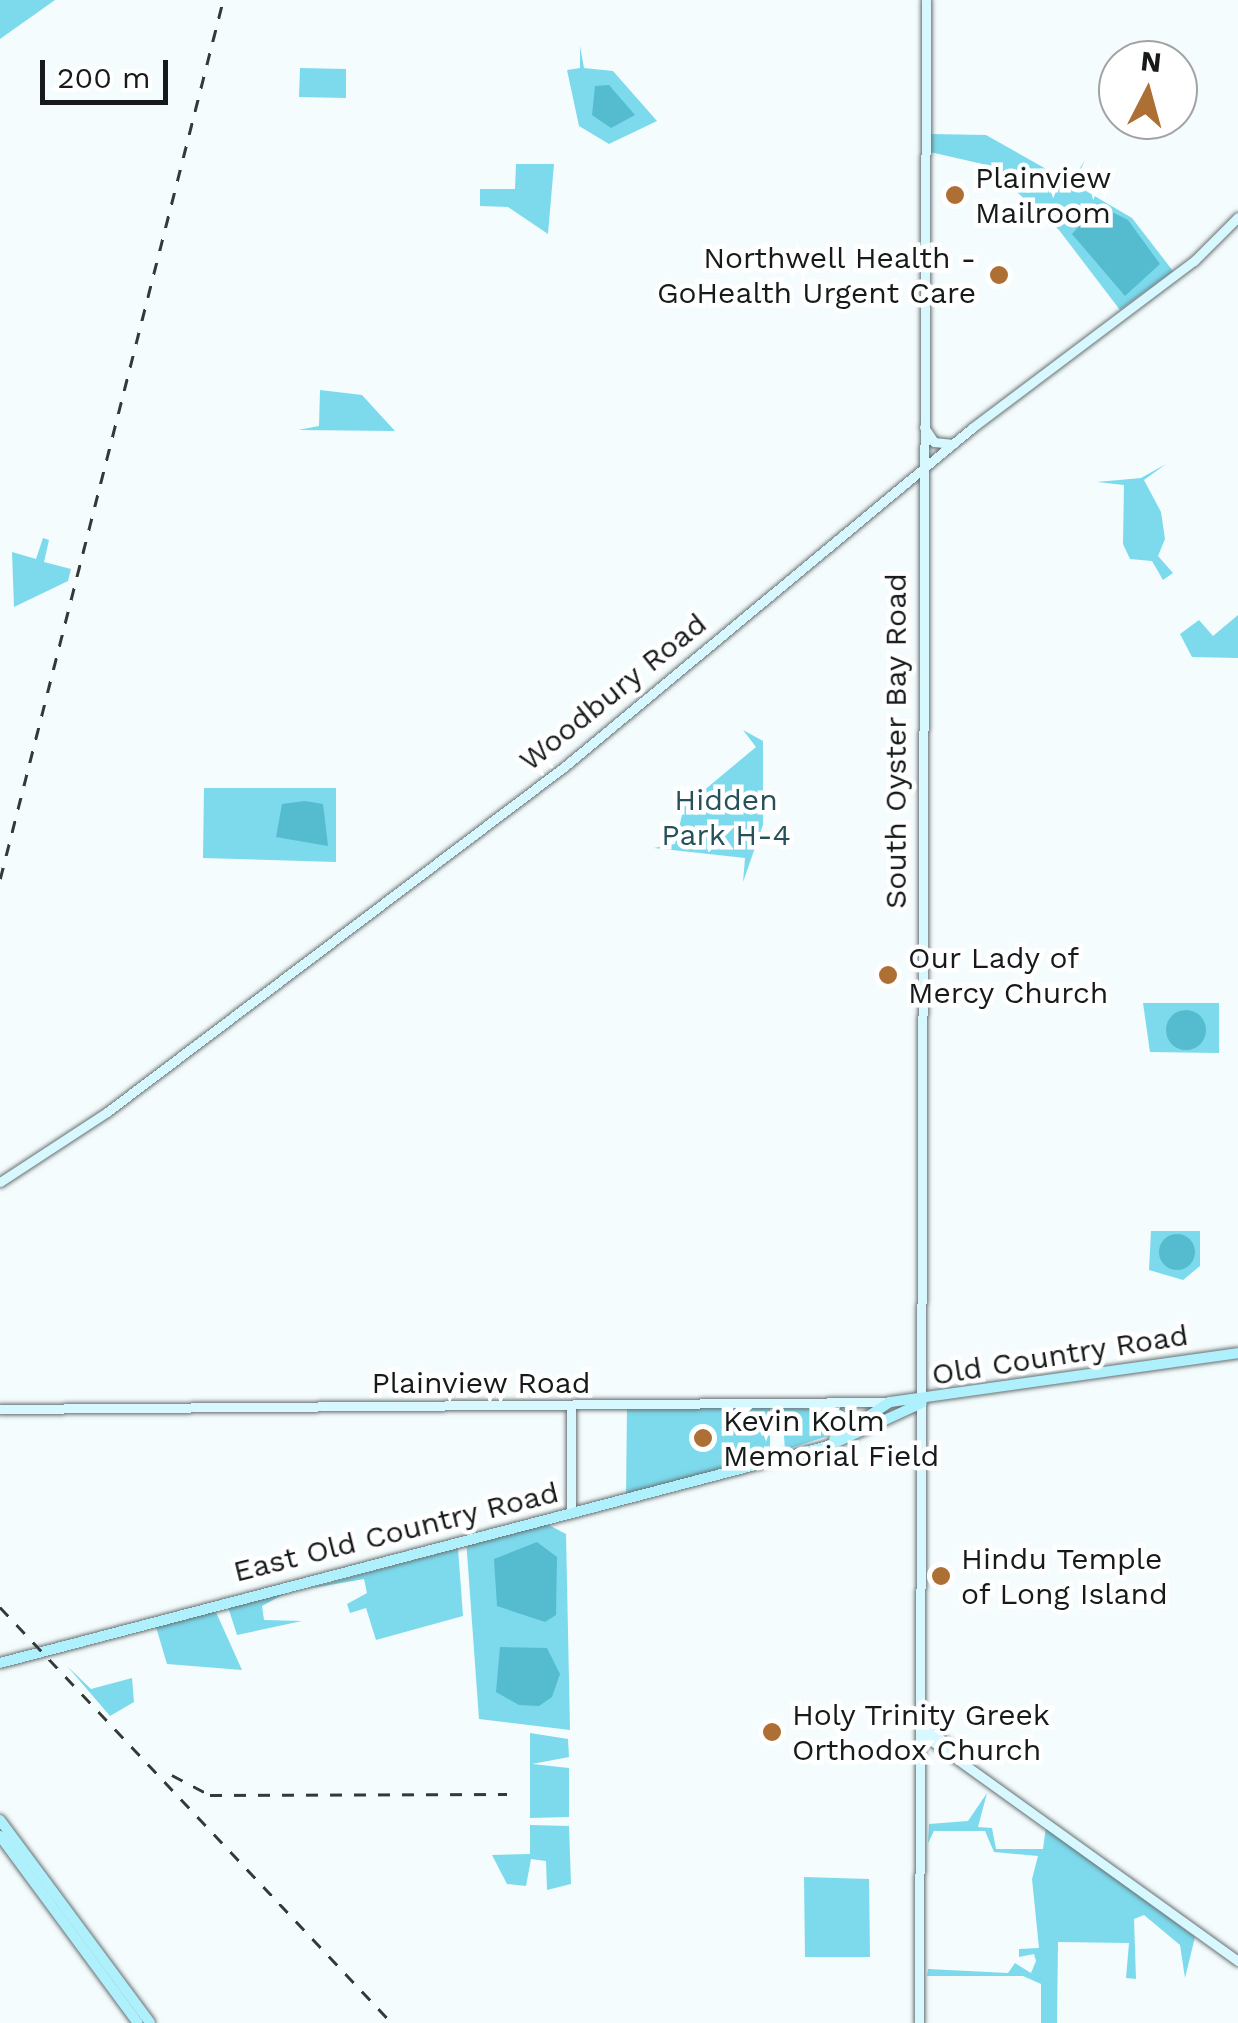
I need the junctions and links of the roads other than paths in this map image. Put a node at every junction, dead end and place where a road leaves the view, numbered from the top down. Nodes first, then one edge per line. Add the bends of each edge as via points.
1 (926, 0) edge
2 (1238, 216) edge
3 (922, 423) junction
4 (953, 444) junction
5 (922, 470) junction
6 (894, 493) junction
7 (922, 505) junction
8 (0, 1182) edge
9 (1238, 1353) edge
10 (921, 1383) junction
11 (944, 1400) junction
12 (890, 1402) junction
13 (922, 1403) junction
14 (795, 1404) junction
15 (571, 1408) junction
16 (0, 1409) edge
17 (840, 1435) junction
18 (806, 1452) junction
19 (571, 1512) junction
20 (0, 1663) edge
21 (922, 1730) junction
22 (0, 1820) edge
23 (0, 1836) edge
24 (41, 1884) junction
25 (1238, 1960) edge
26 (138, 2023) edge
27 (150, 2023) edge
28 (919, 2023) edge

1 - 3 main road, South Oyster Bay Road
2 - 4 main road, Woodbury Road via 1186,268
3 - 4 main road via 934,442
3 - 5 main road, South Oyster Bay Road
4 - 5 main road, Woodbury Road
5 - 6 main road, Woodbury Road
5 - 7 main road, South Oyster Bay Road
6 - 7 main road via 910,492
6 - 8 main road, Woodbury Road via 564,767 107,1112
7 - 10 main road, South Oyster Bay Road
9 - 11 main road, Old Country Road
10 - 11 main road
10 - 13 main road, South Oyster Bay Road
11 - 13 main road, Old Country Road
12 - 13 main road, Old Country Road
12 - 14 main road, Plainview Road
12 - 17 main road, East Old Country Road
13 - 18 main road, East Old Country Road
13 - 21 main road, South Oyster Bay Road
14 - 15 main road, Plainview Road
14 - 17 main road via 837,1410
15 - 16 main road, Plainview Road
15 - 19 main road
17 - 18 main road, East Old Country Road
18 - 19 main road, East Old Country Road
19 - 20 main road, East Old Country Road
21 - 25 main road
21 - 28 main road, South Oyster Bay Road
22 - 24 main road
23 - 24 main road
24 - 26 main road
24 - 27 main road

